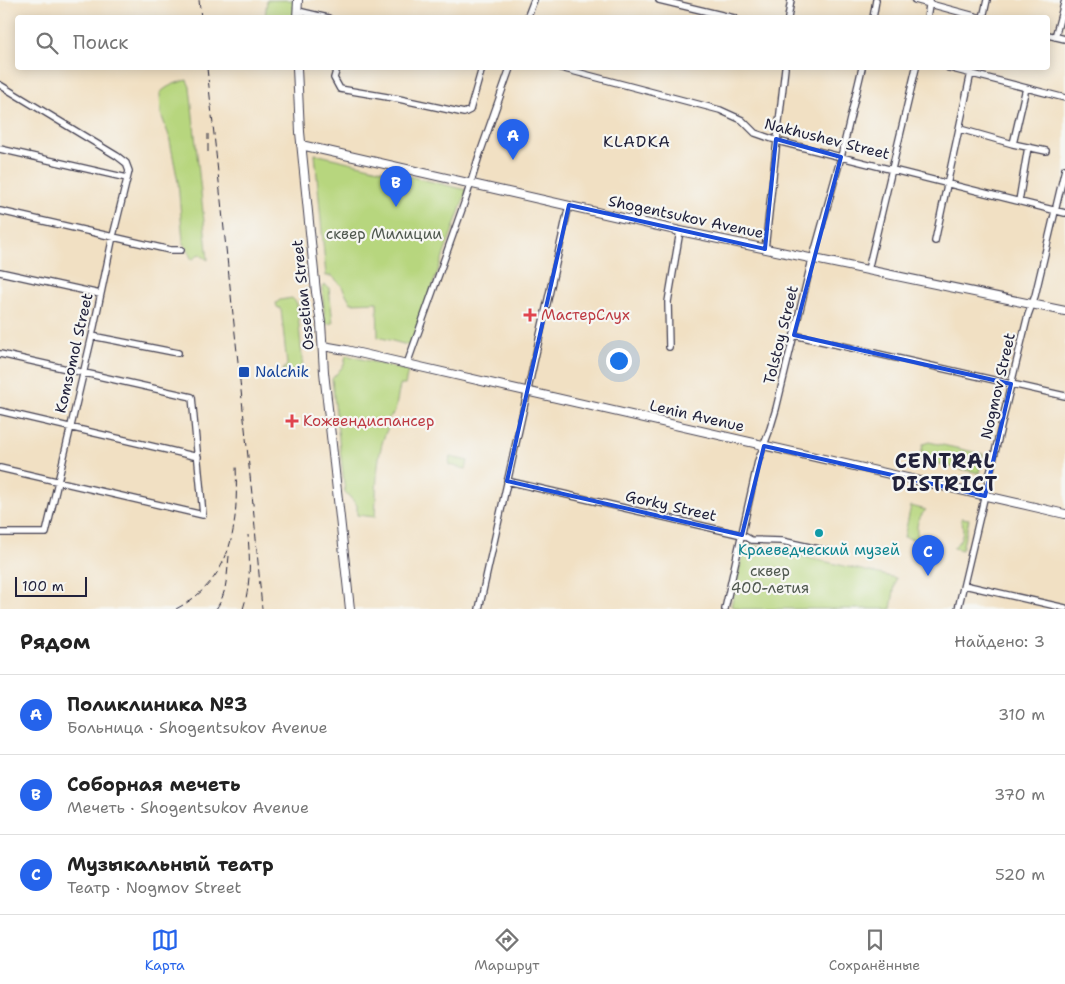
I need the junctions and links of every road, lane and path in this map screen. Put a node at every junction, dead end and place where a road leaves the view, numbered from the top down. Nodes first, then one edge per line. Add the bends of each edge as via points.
1 (298, 0) edge
2 (534, 0) edge
3 (659, 0) edge
4 (791, 0) edge
5 (876, 0) edge
6 (915, 0) edge
7 (987, 0) edge
8 (1065, 0) edge
9 (930, 2) edge
10 (298, 14) edge
11 (528, 15) edge
12 (722, 15) edge
13 (788, 15) edge
14 (874, 15) edge
15 (928, 15) edge
16 (973, 15) edge
17 (984, 15) edge
18 (1050, 35) edge
19 (1055, 37) junction
20 (1065, 39) edge
21 (297, 70) edge
22 (336, 70) edge
23 (481, 70) edge
24 (509, 70) edge
25 (569, 70) edge
26 (785, 70) edge
27 (862, 70) edge
28 (916, 70) edge
29 (972, 70) edge
30 (0, 85) edge
31 (1026, 88) junction
32 (1065, 98) edge
33 (960, 129) junction
34 (776, 139) junction
35 (1013, 144) junction
36 (302, 145) junction
37 (1028, 148) junction
38 (0, 149) edge
39 (1046, 151) dead end
40 (841, 157) junction
41 (893, 169) junction
42 (1065, 169) edge
43 (127, 178) junction
44 (470, 182) junction
45 (948, 183) junction
46 (1019, 201) junction
47 (569, 206) junction
48 (0, 211) edge
49 (1056, 211) junction
50 (1065, 213) edge
51 (680, 231) junction
52 (112, 236) junction
53 (935, 241) dead end
54 (766, 249) junction
55 (181, 250) dead end
56 (813, 259) junction
57 (868, 270) junction
58 (0, 272) edge
59 (100, 294) junction
60 (1032, 304) junction
61 (1065, 311) edge
62 (794, 334) junction
63 (92, 336) junction
64 (323, 346) junction
65 (669, 347) dead end
66 (178, 352) dead end
67 (0, 354) edge
68 (407, 364) junction
69 (83, 372) junction
70 (1011, 384) junction
71 (527, 391) junction
72 (1065, 396) edge
73 (0, 412) edge
74 (70, 428) junction
75 (764, 446) junction
76 (198, 457) junction
77 (0, 468) edge
78 (58, 481) junction
79 (507, 481) junction
80 (985, 496) junction
81 (1065, 514) edge
82 (0, 533) edge
83 (742, 535) junction
84 (828, 551) dead end
85 (964, 585) junction
86 (1065, 608) edge
87 (350, 609) edge
88 (479, 609) edge
89 (726, 609) edge
90 (958, 609) edge

1 - 10 main road
2 - 11 street
3 - 12 street
4 - 13 street
5 - 14 street
6 - 9 street
7 - 17 street
8 - 19 street
9 - 15 street
9 - 16 street
18 - 19 street
19 - 20 street
21 - 36 main road, Ossetian Street
22 - 23 street via 334,78 340,89 464,113 470,110
24 - 44 street
25 - 34 street, Nakhushev Street via 720,110 742,120 754,133
26 - 34 street
27 - 40 street, Tolstoy Street
28 - 41 street
29 - 31 street
29 - 33 street
30 - 43 street via 117,156 128,166
31 - 32 street
31 - 35 street
33 - 35 street
33 - 45 street
34 - 40 street, Nakhushev Street
34 - 54 street
35 - 37 street
36 - 44 main road, Shogentsukov Avenue
36 - 64 main road, Ossetian Street
37 - 39 street
37 - 46 street
38 - 43 street
40 - 41 street, Nakhushev Street
40 - 56 street, Tolstoy Street
41 - 45 street, Nakhushev Street
41 - 57 street
42 - 49 street, Nogmov Street
43 - 52 street, Komsomol Street
44 - 47 main road, Shogentsukov Avenue
44 - 68 street
45 - 46 street, Nakhushev Street
45 - 53 street
46 - 49 street, Nakhushev Street
47 - 51 main road, Shogentsukov Avenue
47 - 71 street
48 - 52 street
49 - 50 street, Nakhushev Street
49 - 60 street, Nogmov Street
51 - 54 main road, Shogentsukov Avenue
51 - 65 street via 668,302
52 - 55 street
52 - 59 street, Komsomol Street
54 - 56 main road, Shogentsukov Avenue
56 - 57 main road, Shogentsukov Avenue
56 - 62 street, Tolstoy Street
57 - 60 main road, Shogentsukov Avenue
58 - 59 street
59 - 63 street, Komsomol Street
60 - 61 main road, Shogentsukov Avenue
60 - 70 street, Nogmov Street
62 - 70 street
62 - 75 street, Tolstoy Street
63 - 66 street
63 - 69 street, Komsomol Street
64 - 68 main road, Lenin Avenue
64 - 87 main road, Ossetian Street
67 - 69 street
68 - 71 main road, Lenin Avenue
69 - 74 street, Komsomol Street
69 - 76 street via 192,397
70 - 72 street
70 - 80 street, Nogmov Street
71 - 75 main road, Lenin Avenue
71 - 79 street
73 - 74 street
74 - 76 street
74 - 78 street, Komsomol Street
75 - 80 main road, Lenin Avenue
75 - 83 street, Tolstoy Street
76 - 78 street via 203,515
77 - 78 street
78 - 82 street, Komsomol Street via 46,533
79 -> 83 street, Gorky Street
79 - 88 street
80 - 81 main road, Lenin Avenue
80 - 85 street, Nogmov Street
83 - 84 street, Gorky Street via 751,540 782,541
83 - 89 street, Tolstoy Street
85 - 86 street
85 - 90 street, Nogmov Street

